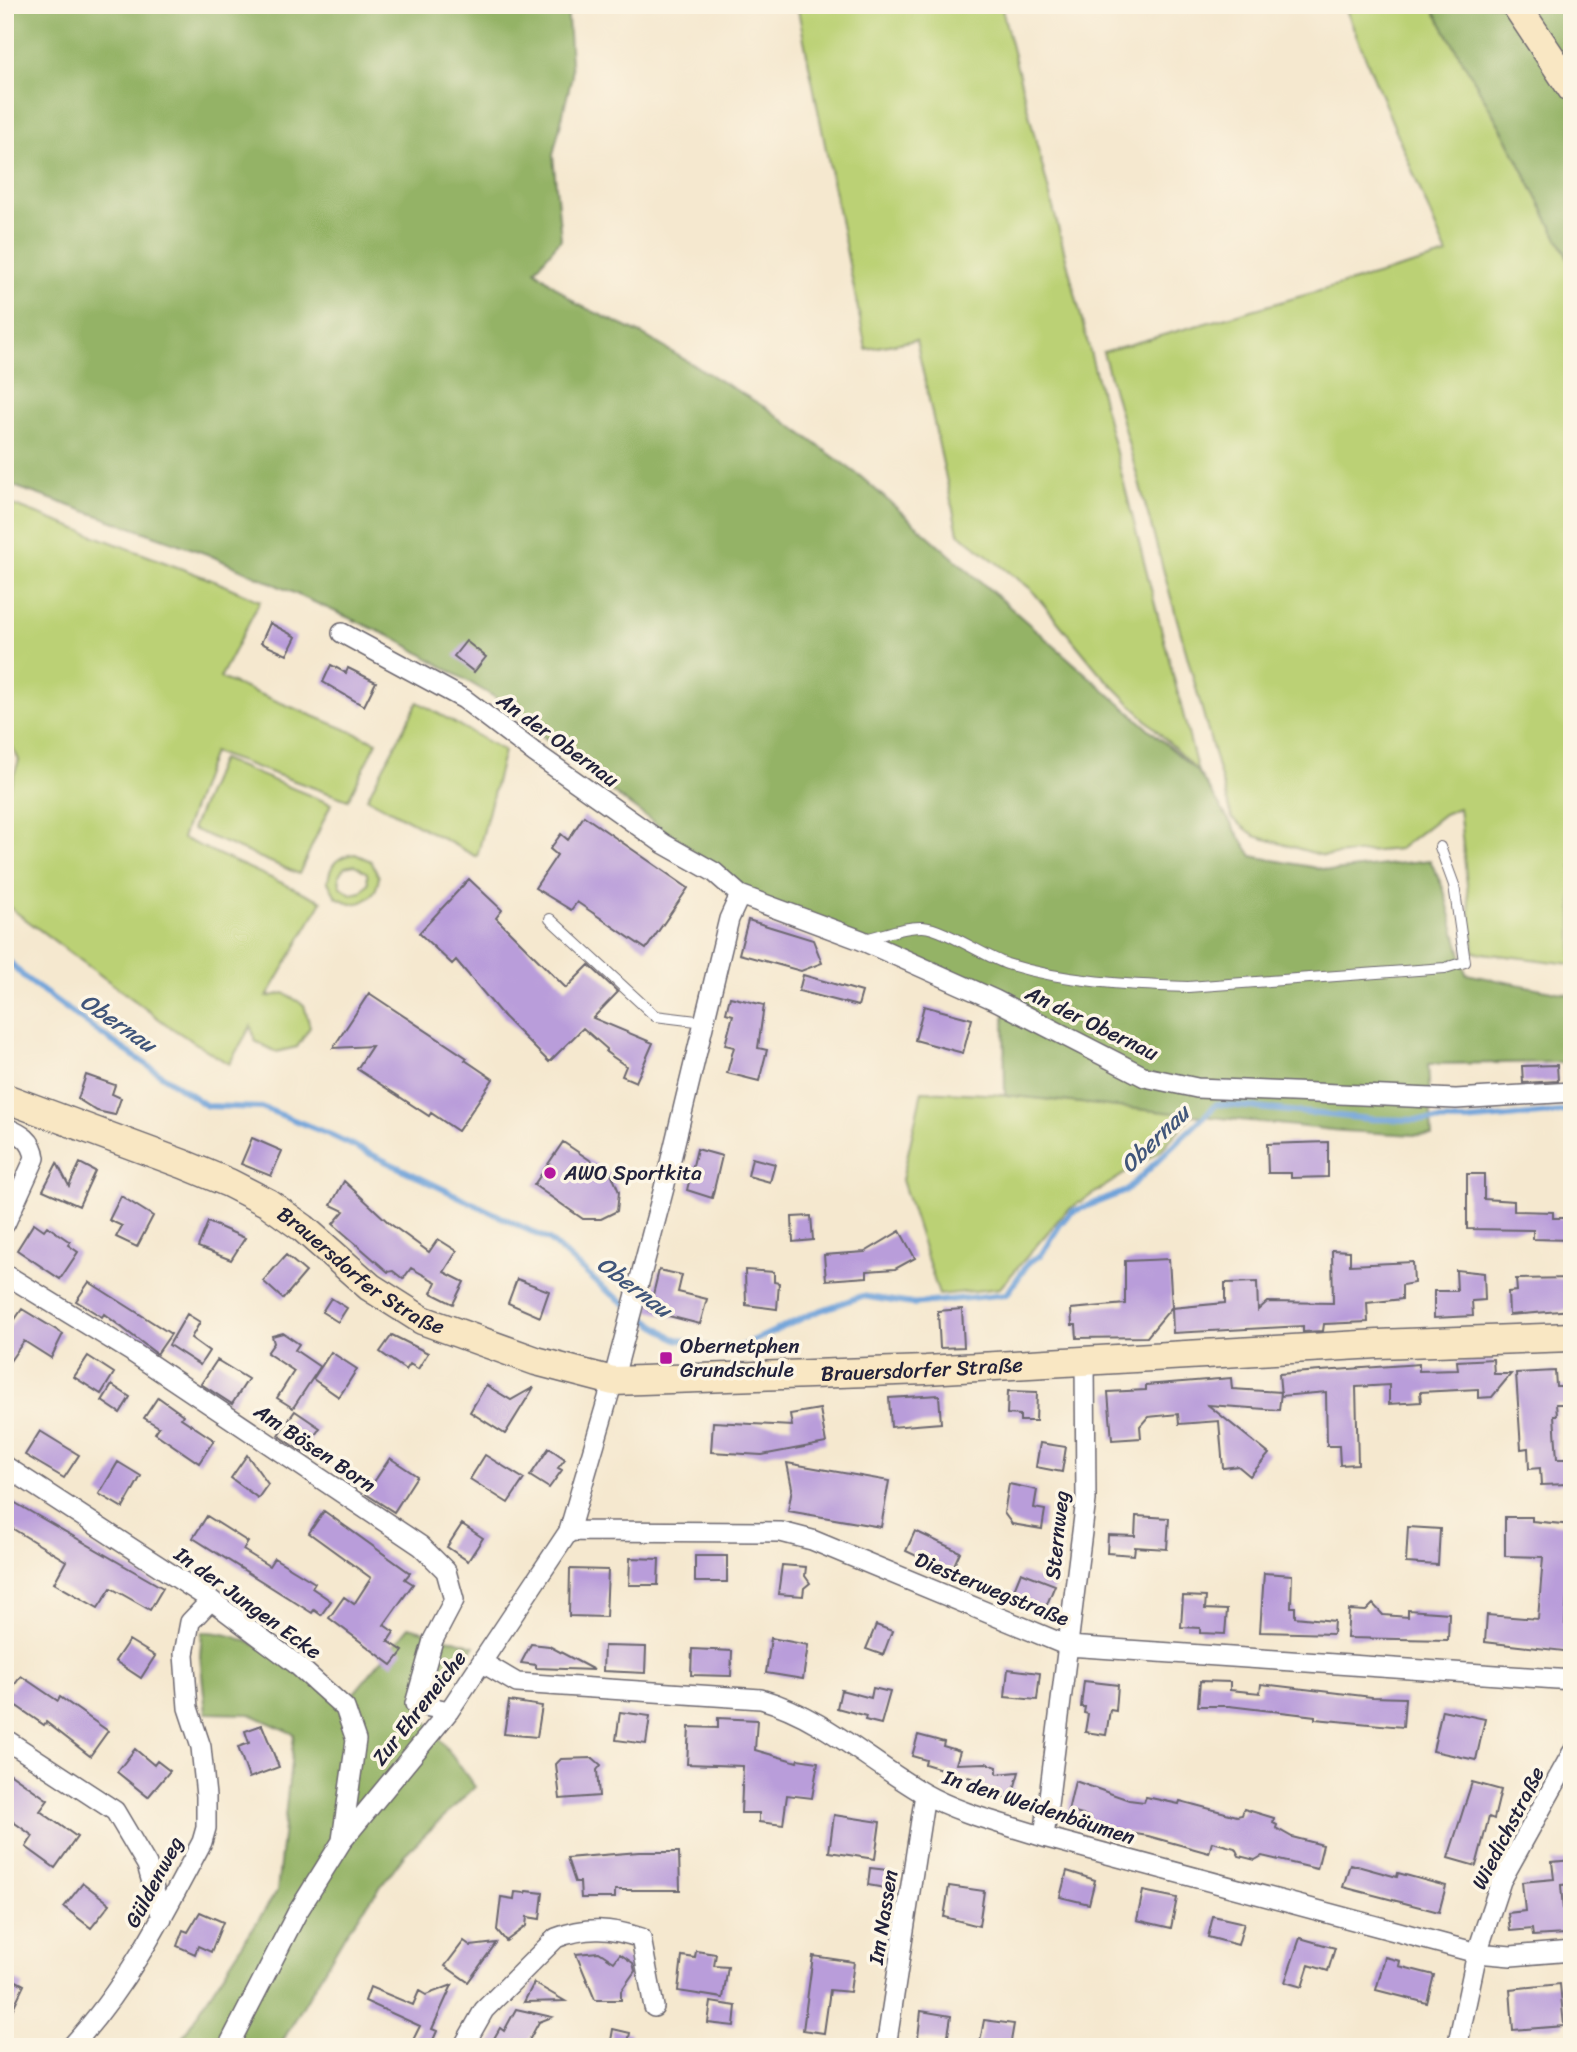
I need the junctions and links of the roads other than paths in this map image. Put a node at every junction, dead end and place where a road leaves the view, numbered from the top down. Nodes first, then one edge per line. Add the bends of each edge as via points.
1 (1516, 5) edge
2 (1572, 89) edge
3 (342, 633) dead end
4 (1440, 847) dead end
5 (740, 895) junction
6 (550, 919) dead end
7 (861, 940) junction
8 (705, 1023) junction
9 (1572, 1092) edge
10 (5, 1098) edge
11 (5, 1127) edge
12 (5, 1224) edge
13 (5, 1275) edge
14 (1572, 1337) edge
15 (1085, 1361) junction
16 (614, 1381) junction
17 (5, 1466) edge
18 (569, 1531) junction
19 (211, 1601) junction
20 (1068, 1646) junction
21 (483, 1663) junction
22 (1572, 1680) edge
23 (449, 1711) junction
24 (5, 1739) edge
25 (1572, 1753) edge
26 (925, 1794) junction
27 (1044, 1837) junction
28 (342, 1841) junction
29 (162, 1918) junction
30 (1572, 1951) edge
31 (1478, 1953) junction
32 (654, 2007) dead end
33 (71, 2047) edge
34 (228, 2047) edge
35 (463, 2047) edge
36 (886, 2047) edge
37 (1457, 2047) edge

1 - 2 street
3 - 5 street, An der Obernau via 464,699 664,844 714,872
4 - 7 lane via 1454,885 1465,962 1445,968 1149,986 1007,964 923,927
5 - 7 street, An der Obernau
5 - 8 street via 729,919
6 - 8 lane via 655,1016
7 - 9 street, An der Obernau via 1158,1080 1197,1088 1456,1100
8 - 16 street
10 - 16 street, Brauersdorfer Straße via 229,1182 303,1228 370,1287 422,1320 536,1362
11 - 12 street via 28,1140 35,1158
13 - 23 street, Am Bösen Born via 132,1352 421,1546 446,1571 454,1600 433,1640 415,1704
14 - 15 street, Brauersdorfer Straße
15 - 16 street, Brauersdorfer Straße
15 - 20 street, Sternweg via 1086,1500
16 - 18 street, Zur Ehreneiche
17 - 19 street, In der Jungen Ecke
18 - 20 street, Diesterwegstraße via 781,1532 812,1540
18 - 21 street, Zur Ehreneiche
19 - 28 street, In der Jungen Ecke via 296,1664 350,1717 356,1740
19 - 29 street, Güldenweg via 190,1622 184,1654 188,1709 201,1747 206,1828
20 - 22 street, Diesterwegstraße
20 - 27 street, Sternweg
21 - 23 street, Zur Ehreneiche
21 - 26 street, In den Weidenbäumen via 517,1684 761,1699 795,1709
23 - 28 street, Zur Ehreneiche
24 - 29 street via 115,1811 147,1865
25 - 31 street, Wiedichstraße via 1501,1881
26 - 27 street, In den Weidenbäumen
26 - 36 street, Im Nassen
27 - 31 street, In den Weidenbäumen
28 - 34 street, Zur Ehreneiche via 297,1913
29 - 33 street, Güldenweg via 99,2017
30 - 31 street, In den Weidenbäumen via 1511,1956
31 - 37 street, Wiedichstraße
32 - 35 street via 641,1938 614,1928 571,1932 556,1938 484,2010

